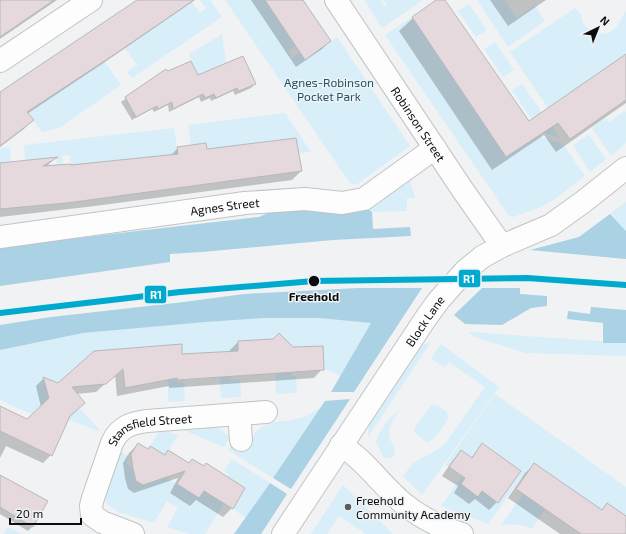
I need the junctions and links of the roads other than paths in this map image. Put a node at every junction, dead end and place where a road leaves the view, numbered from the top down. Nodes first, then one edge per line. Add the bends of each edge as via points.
1 (91, 0) edge
2 (336, 0) edge
3 (0, 61) edge
4 (435, 148) junction
5 (626, 168) edge
6 (0, 237) edge
7 (502, 246) junction
8 (266, 412) dead end
9 (238, 414) junction
10 (241, 440) dead end
11 (341, 445) junction
12 (133, 534) edge
13 (283, 534) edge
14 (462, 534) edge

1 - 3 street
2 - 4 street, Robinson Street
4 - 6 street, Agnes Street via 364,199 355,201 342,203 305,199 245,203
4 - 7 street, Robinson Street
5 - 7 street, Block Lane via 551,225
7 - 11 street, Block Lane via 464,271 439,300
8 - 9 street, Stansfield Street
9 - 10 street
9 - 12 street, Stansfield Street via 135,422 115,436 93,498 92,515 102,522
11 - 13 street, Block Lane
11 - 14 street via 358,457 403,503 424,518

